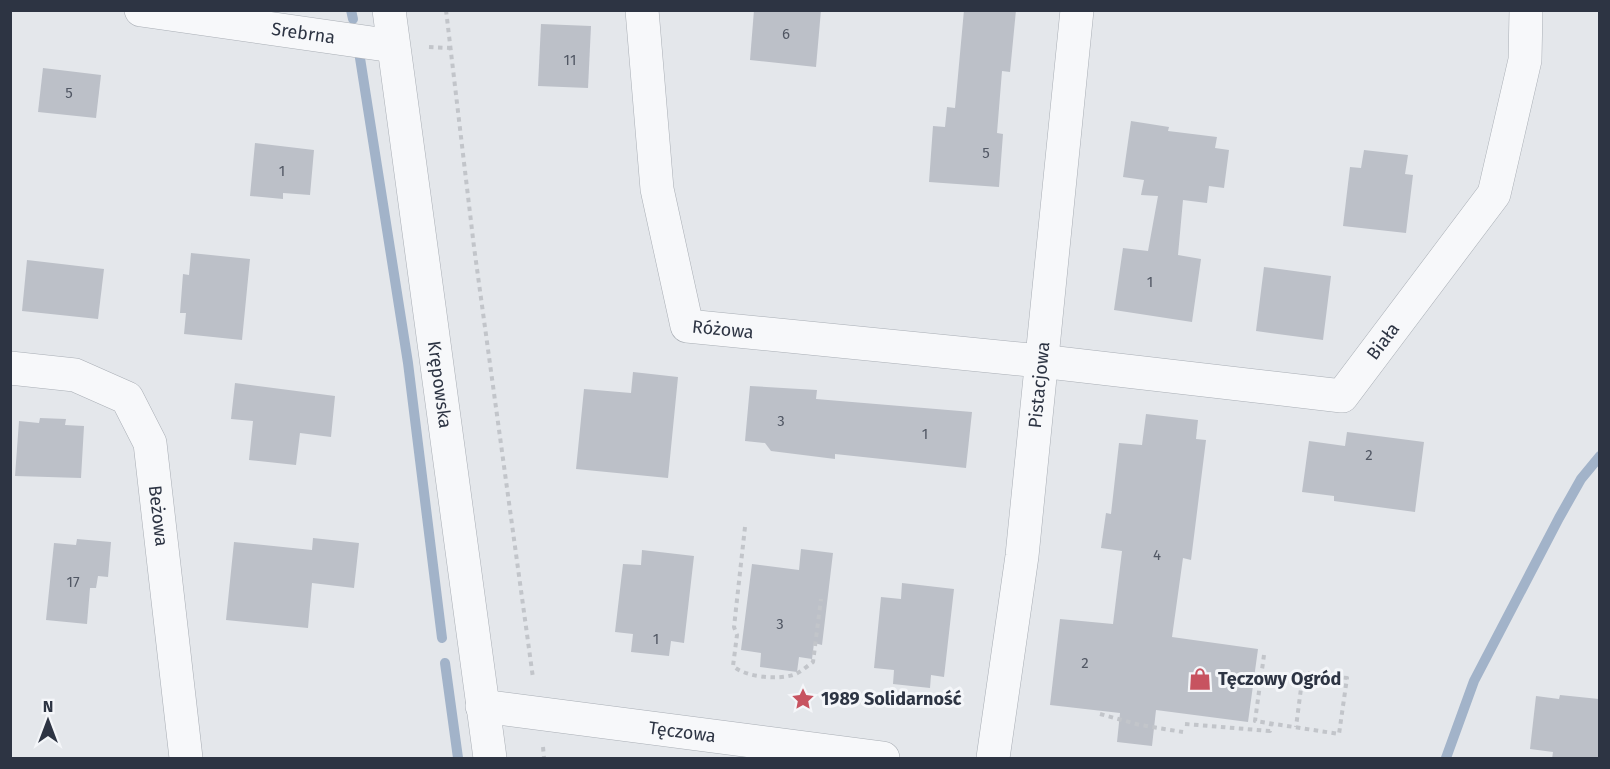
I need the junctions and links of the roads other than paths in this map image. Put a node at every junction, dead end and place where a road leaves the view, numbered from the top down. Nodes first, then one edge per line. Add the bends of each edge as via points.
1 (141, 10) edge
2 (389, 10) edge
3 (642, 10) edge
4 (1077, 10) edge
5 (1526, 10) edge
6 (393, 46) junction
7 (1040, 361) junction
8 (10, 368) edge
9 (482, 706) junction
10 (186, 759) edge
11 (490, 759) edge
12 (884, 759) edge
13 (993, 759) edge

1 - 6 street, Srebrna
2 - 6 street, Krępowska
3 - 7 street, Różowa via 657,189 687,326
4 - 7 street, Pistacjowa
5 - 7 street, Biała via 1525,60 1494,194 1342,396
6 - 9 street, Krępowska
7 - 13 street, Pistacjowa via 1022,556
8 - 10 street, Beżowa via 75,375 126,398 150,443
9 - 11 street, Krępowska
9 - 12 street, Tęczowa

